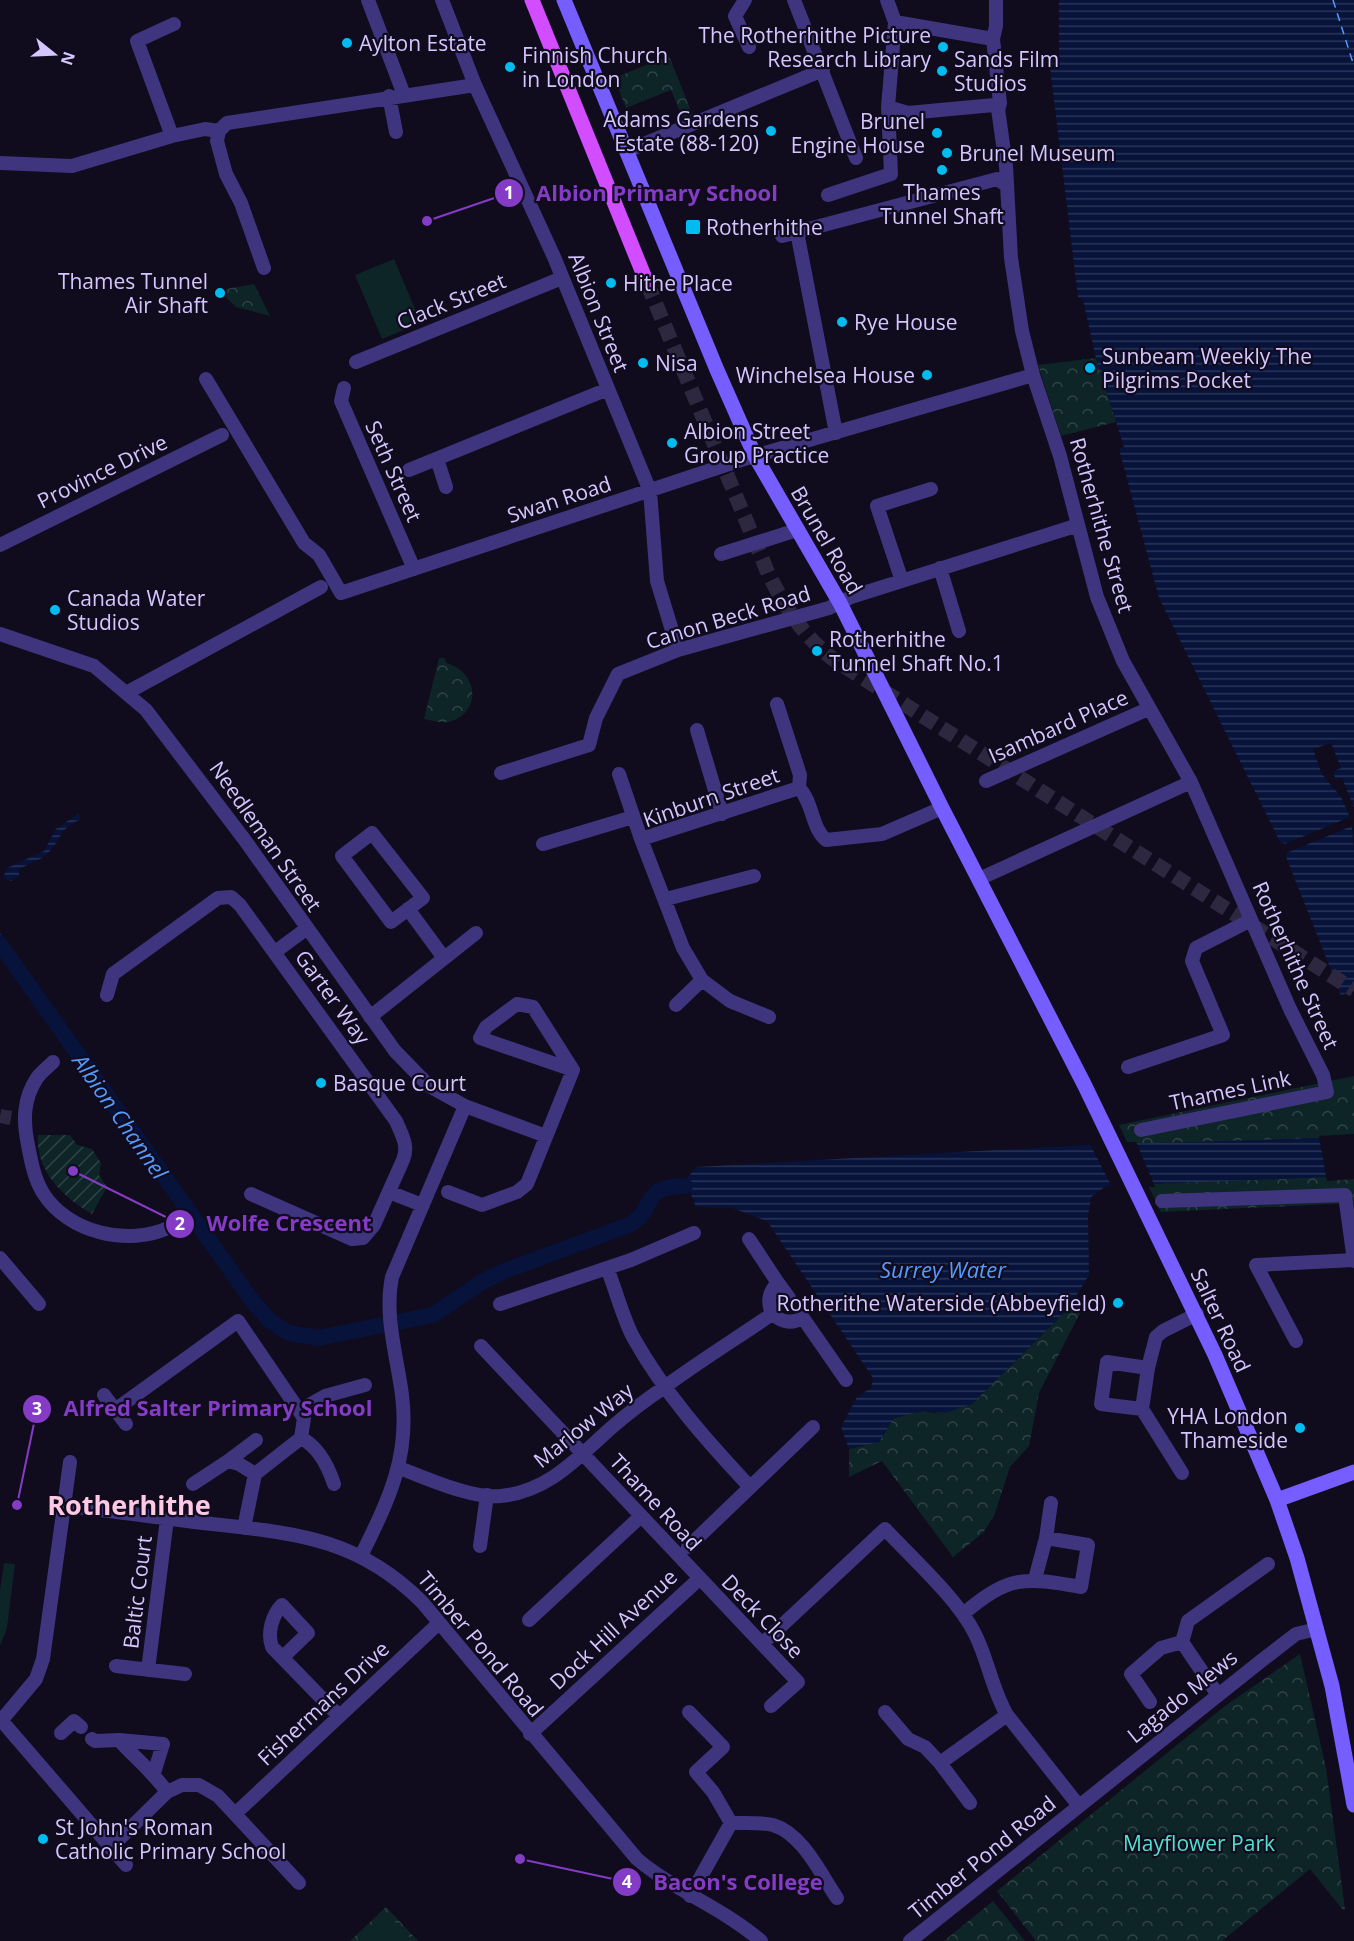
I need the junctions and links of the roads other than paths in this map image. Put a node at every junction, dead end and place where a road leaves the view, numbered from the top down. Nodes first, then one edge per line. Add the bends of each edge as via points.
1 (368, 0) edge
2 (442, 0) edge
3 (532, 0) edge
4 (564, 0) edge
5 (745, 0) edge
6 (794, 0) edge
7 (887, 0) edge
8 (996, 0) edge
9 (896, 22) junction
10 (174, 24) dead end
11 (993, 39) junction
12 (749, 47) dead end
13 (823, 70) junction
14 (475, 85) junction
15 (404, 95) junction
16 (389, 96) junction
17 (888, 107) junction
18 (999, 107) junction
19 (219, 131) junction
20 (396, 132) dead end
21 (172, 136) junction
22 (627, 151) junction
23 (856, 158) dead end
24 (0, 163) edge
25 (1006, 185) junction
26 (828, 195) dead end
27 (797, 232) junction
28 (782, 236) dead end
29 (264, 268) dead end
30 (562, 278) junction
31 (647, 283) tunnel mouth
32 (356, 362) dead end
33 (1033, 375) junction
34 (206, 380) dead end
35 (344, 388) dead end
36 (608, 389) junction
37 (836, 433) junction
38 (222, 435) dead end
39 (755, 456) junction
40 (437, 459) junction
41 (409, 470) dead end
42 (388, 474) dead end
43 (374, 480) junction
44 (446, 487) dead end
45 (931, 489) dead end
46 (650, 491) junction
47 (1077, 523) junction
48 (797, 530) junction
49 (0, 545) edge
50 (721, 554) dead end
51 (940, 568) junction
52 (414, 569) junction
53 (902, 581) junction
54 (321, 587) dead end
55 (840, 603) junction
56 (959, 631) dead end
57 (0, 634) edge
58 (678, 650) junction
59 (128, 692) junction
60 (777, 704) dead end
61 (1148, 709) junction
62 (697, 730) dead end
63 (501, 773) dead end
64 (619, 774) dead end
65 (986, 781) dead end
66 (1191, 782) junction
67 (799, 788) junction
68 (942, 808) junction
69 (722, 814) junction
70 (633, 817) junction
71 (641, 839) junction
72 (543, 844) dead end
73 (754, 876) dead end
74 (979, 879) junction
75 (666, 899) junction
76 (408, 909) junction
77 (1251, 920) junction
78 (306, 928) junction
79 (476, 933) dead end
80 (275, 952) junction
81 (444, 958) junction
82 (702, 980) junction
83 (107, 995) dead end
84 (676, 1005) dead end
85 (370, 1017) junction
86 (769, 1017) dead end
87 (53, 1062) dead end
88 (1128, 1067) dead end
89 (573, 1070) junction
90 (1327, 1092) joint
91 (465, 1106) junction
92 (1141, 1130) dead end
93 (546, 1136) junction
94 (388, 1192) junction
95 (448, 1192) dead end
96 (251, 1194) dead end
97 (1162, 1201) dead end
98 (422, 1205) junction
99 (170, 1227) dead end
100 (694, 1233) dead end
101 (749, 1239) dead end
102 (1354, 1261) edge
103 (2, 1266) edge
104 (607, 1268) junction
105 (778, 1283) junction
106 (39, 1304) dead end
107 (500, 1304) dead end
108 (772, 1314) junction
109 (1197, 1314) junction
110 (802, 1318) junction
111 (1296, 1341) dead end
112 (481, 1346) dead end
113 (1148, 1368) junction
114 (846, 1380) dead end
115 (364, 1385) dead end
116 (665, 1386) junction
117 (104, 1395) dead end
118 (1142, 1409) junction
119 (116, 1410) junction
120 (300, 1410) junction
121 (126, 1424) dead end
122 (813, 1427) dead end
123 (301, 1438) junction
124 (256, 1440) dead end
125 (582, 1455) junction
126 (228, 1461) junction
127 (70, 1462) dead end
128 (399, 1468) junction
129 (1354, 1472) edge
130 (1182, 1473) dead end
131 (255, 1474) junction
132 (194, 1484) dead end
133 (334, 1484) dead end
134 (750, 1487) junction
135 (487, 1496) junction
136 (1277, 1500) junction
137 (1051, 1503) dead end
138 (64, 1506) junction
139 (640, 1517) junction
140 (167, 1519) junction
141 (244, 1528) junction
142 (1046, 1538) junction
143 (480, 1546) dead end
144 (688, 1547) dead end
145 (361, 1556) junction
146 (1268, 1564) dead end
147 (699, 1579) junction
148 (1035, 1579) junction
149 (963, 1614) junction
150 (529, 1620) dead end
151 (439, 1623) junction
152 (1317, 1629) junction
153 (1182, 1642) junction
154 (762, 1644) junction
155 (283, 1657) dead end
156 (116, 1666) dead end
157 (148, 1670) junction
158 (185, 1674) dead end
159 (1218, 1695) junction
160 (1150, 1702) dead end
161 (771, 1706) dead end
162 (689, 1712) dead end
163 (885, 1712) dead end
164 (1007, 1715) junction
165 (339, 1716) junction
166 (1, 1721) edge
167 (81, 1728) dead end
168 (61, 1732) dead end
169 (530, 1734) junction
170 (92, 1739) dead end
171 (119, 1740) junction
172 (940, 1763) junction
173 (154, 1773) junction
174 (167, 1792) junction
175 (970, 1803) dead end
176 (1354, 1805) edge
177 (1079, 1806) junction
178 (236, 1813) junction
179 (731, 1823) junction
180 (110, 1848) junction
181 (126, 1865) dead end
182 (299, 1883) dead end
183 (690, 1896) junction
184 (837, 1898) dead end
185 (761, 1941) edge
186 (910, 1941) edge

1 - 15 street
2 - 14 street, Albion Street
3 - 31 main road
4 - 22 main road, Brunel Road
5 - 12 street via 735,16
6 - 13 street
7 - 9 street
8 - 11 street, Rotherhithe Street
9 - 11 street
9 - 17 street
10 - 21 street via 137,41
11 - 18 street, Rotherhithe Street
13 - 22 street
13 - 23 street
14 - 15 street
14 - 30 street, Albion Street
15 - 16 street
16 - 19 street via 227,123
16 - 20 street
17 - 18 street via 908,113
17 - 26 street via 891,174
18 - 25 street, Rotherhithe Street
19 - 21 street
19 - 29 street via 217,141 226,174 241,203
21 - 24 street via 72,165
22 - 39 main road, Brunel Road
25 - 27 street via 997,179
25 - 33 street, Rotherhithe Street via 1011,258
27 - 28 street
27 - 37 street
30 - 32 street, Clack Street
30 - 36 street, Albion Street
33 - 37 street, Swan Road
33 - 47 street, Rotherhithe Street
34 - 52 street, Swan Road via 304,543 319,555 341,593
35 - 43 street, Seth Street via 341,401
36 - 40 street
36 - 46 street, Albion Street
37 - 39 street, Swan Road
38 - 49 street, Province Drive
39 - 46 street, Swan Road
39 - 48 main road, Brunel Road
40 - 41 street
40 - 44 street
42 - 43 street
43 - 52 street, Seth Street
45 - 53 street via 877,506
46 - 52 street, Swan Road
46 - 58 street, Albion Street via 657,581
47 - 51 street, Canon Beck Road
47 - 61 street, Rotherhithe Street via 1097,597
48 - 50 street
48 - 55 main road, Brunel Road
51 - 53 street, Canon Beck Road
51 - 56 street
53 - 55 street, Canon Beck Road
54 - 59 street
55 - 58 street, Canon Beck Road
55 - 68 main road, Brunel Road
57 - 59 street, Needleman Street via 94,666
58 - 63 street, Canon Beck Road via 618,674 596,718 589,745
59 - 78 street, Needleman Street via 176,746
60 - 67 street, Kinburn Street via 800,775
61 - 65 street, Isambard Place
61 - 66 street, Rotherhithe Street
62 - 69 street
64 - 70 street
66 - 74 street
66 - 77 street, Rotherhithe Street
67 - 68 street, Kinburn Street via 819,835 826,840 882,834
67 - 69 street, Kinburn Street
68 - 74 main road, Brunel Road
69 - 71 street, Kinburn Street
70 - 71 street
70 - 72 street
71 - 75 street, Kinburn Street
73 - 75 street
74 - 109 main road, Salter Road
75 - 82 street, Kinburn Street via 683,948
76 - 76 street via 391,922 342,856 372,832 423,898
76 - 81 street
77 - 88 street via 1196,948 1191,961 1223,1035
77 - 90 street, Rotherhithe Street via 1323,1075
78 - 80 street, Garter Way
78 - 85 street, Needleman Street
79 - 81 street
80 - 83 street, Garter Way via 240,905 224,896 113,974
80 - 94 street, Garter Way via 396,1121 406,1153
81 - 85 street
82 - 84 street
82 - 86 street via 729,1001
85 - 91 street, Needleman Street via 395,1051 429,1086
87 - 99 street via 37,1079 17,1119 43,1193 62,1214 107,1235 153,1235
89 - 89 street via 533,1007 517,1004 486,1027 480,1038
89 - 93 street
90 - 92 street, Thames Link
91 - 93 street, Needleman Street
91 - 98 street
93 - 95 street via 527,1184 517,1192 482,1204
94 - 96 street, Garter Way via 369,1233 357,1240
94 - 98 street
97 - 102 street via 1346,1195
98 - 128 street via 398,1259 389,1298 404,1430
100 - 104 street
101 - 105 street
102 - 111 street via 1256,1265
103 - 106 street
104 - 107 street
104 - 116 street via 632,1336
105 - 108 street via 768,1301
105 - 110 street
108 - 110 street via 790,1323
108 - 116 street, Marlow Way
109 - 113 street via 1156,1337
109 - 136 main road, Salter Road
110 - 114 street
112 - 125 street, Thame Road
113 - 118 street
113 - 118 street via 1107,1362 1101,1404
115 - 120 street via 325,1396
116 - 125 street, Marlow Way
116 - 134 street via 698,1431
117 - 119 street
118 - 130 street
119 - 120 street via 238,1321
119 - 121 street
120 - 123 street via 304,1418
122 - 134 street
123 - 131 street
123 - 133 street via 310,1443 328,1467
124 - 126 street
125 - 135 street, Marlow Way via 540,1485 518,1493
125 - 139 street, Thame Road
126 - 131 street
126 - 132 street
127 - 138 street
128 - 135 street, Marlow Way
128 - 145 street
129 - 136 main road
131 - 141 street
134 - 144 street
135 - 143 street
136 - 152 main road, Salter Road
137 - 142 street
138 - 140 street, Timber Pond Road
138 - 166 street via 40,1669 30,1688
139 - 147 street, Thame Road
139 - 150 street
140 - 141 street, Timber Pond Road
140 - 157 street, Baltic Court
141 - 145 street, Timber Pond Road via 305,1536
142 - 148 street
142 - 148 street via 1088,1545 1081,1587
145 - 151 street, Timber Pond Road via 402,1582
146 - 153 street via 1188,1621
147 - 154 street, Deck Close
147 - 169 street, Dock Hill Avenue
148 - 149 street via 999,1586
149 - 154 street via 885,1529
149 - 164 street via 975,1632
151 - 165 street, Fishermans Drive
151 - 169 street, Timber Pond Road
152 - 159 street, Lagado Mews via 1296,1634
152 - 176 main road, Salter Road
153 - 159 street
153 - 160 street via 1161,1648 1131,1674
154 - 161 street, Deck Close via 798,1682
155 - 165 street
156 - 157 street
157 - 158 street, Baltic Court
159 - 177 street, Lagado Mews
162 - 179 street via 723,1747 696,1772
163 - 172 street via 908,1739 925,1747
164 - 172 street
164 - 177 street
165 - 178 street, Fishermans Drive
166 - 180 street
167 - 168 street via 74,1721
169 - 183 street, Timber Pond Road via 637,1859
170 - 171 street
171 - 173 street via 139,1763
171 - 173 street via 163,1744
172 - 175 street
173 - 174 street
174 - 178 street via 182,1785 206,1787
174 - 180 street
177 - 186 street, Timber Pond Road
178 - 182 street
179 - 183 street
179 - 184 street via 783,1829 798,1842
180 - 181 street
183 - 185 street, Timber Pond Road

